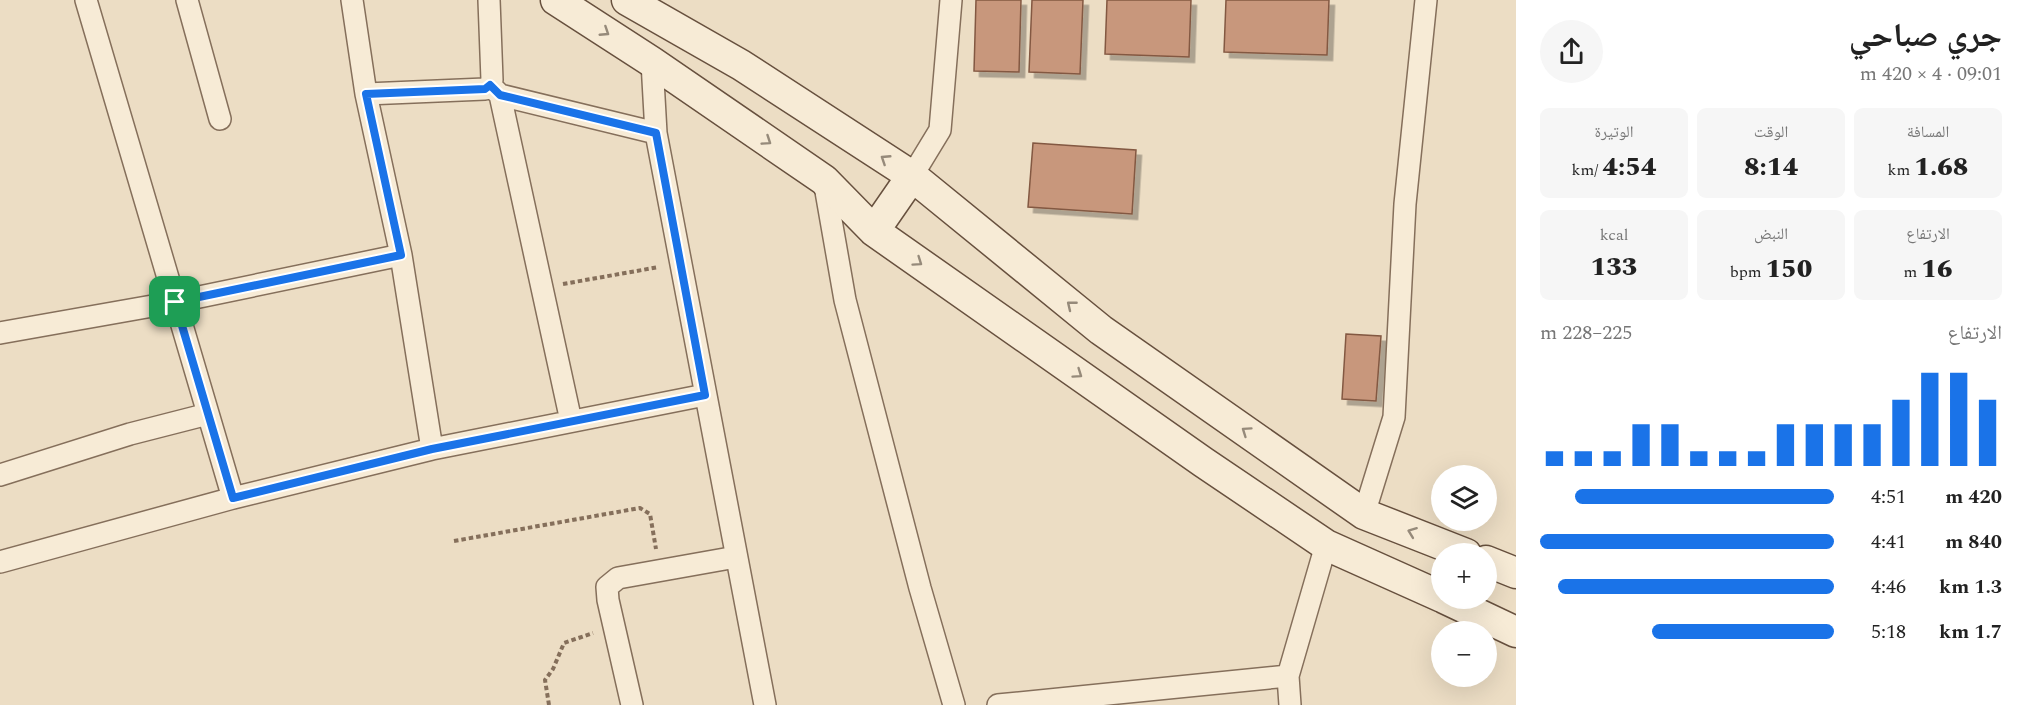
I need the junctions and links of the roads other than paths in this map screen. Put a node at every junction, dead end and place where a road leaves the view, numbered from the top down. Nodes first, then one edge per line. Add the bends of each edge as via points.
1 (87, 0) edge
2 (187, 0) edge
3 (352, 0) edge
4 (489, 0) edge
5 (556, 0) edge
6 (951, 0) edge
7 (1426, 0) edge
8 (637, 3) edge
9 (652, 62) junction
10 (495, 90) junction
11 (366, 94) junction
12 (220, 119) dead end
13 (656, 133) junction
14 (912, 176) junction
15 (824, 180) junction
16 (874, 231) junction
17 (401, 255) junction
18 (175, 302) junction
19 (0, 333) edge
20 (705, 395) junction
21 (208, 414) junction
22 (571, 422) junction
23 (432, 449) junction
24 (0, 474) edge
25 (233, 498) junction
26 (1364, 514) junction
27 (1438, 543) edge
28 (1326, 545) junction
29 (736, 557) junction
30 (0, 562) edge
31 (1497, 565) edge
32 (1516, 573) edge
33 (1431, 593) edge
34 (1467, 609) edge
35 (1516, 632) edge
36 (1288, 676) junction
37 (632, 705) edge
38 (765, 705) edge
39 (954, 705) edge
40 (998, 705) edge
41 (1290, 705) edge

1 - 18 street
2 - 12 street
3 - 11 street
4 - 10 street
5 -> 9 main road
6 - 14 street via 940,130
7 - 26 street via 1405,204 1394,417
14 -> 8 main road
9 - 13 street
9 -> 15 main road
10 - 11 street
10 - 13 street
10 - 22 street
11 - 17 street
13 - 20 street
14 - 16 main road
26 -> 14 main road via 1101,330
15 - 16 main road
15 - 39 street via 845,300
16 -> 28 main road
17 - 18 street
17 - 23 street
18 - 19 street
18 - 21 street
20 - 22 street
20 - 29 street
21 - 24 street
21 - 25 street
22 - 23 street
23 - 25 street
25 - 30 street
27 -> 26 main road
28 - 33 main road
28 - 36 street
29 - 37 street via 618,578 607,587
29 - 38 street
31 - 32 main road
34 - 35 main road
36 - 40 street
36 - 41 street

